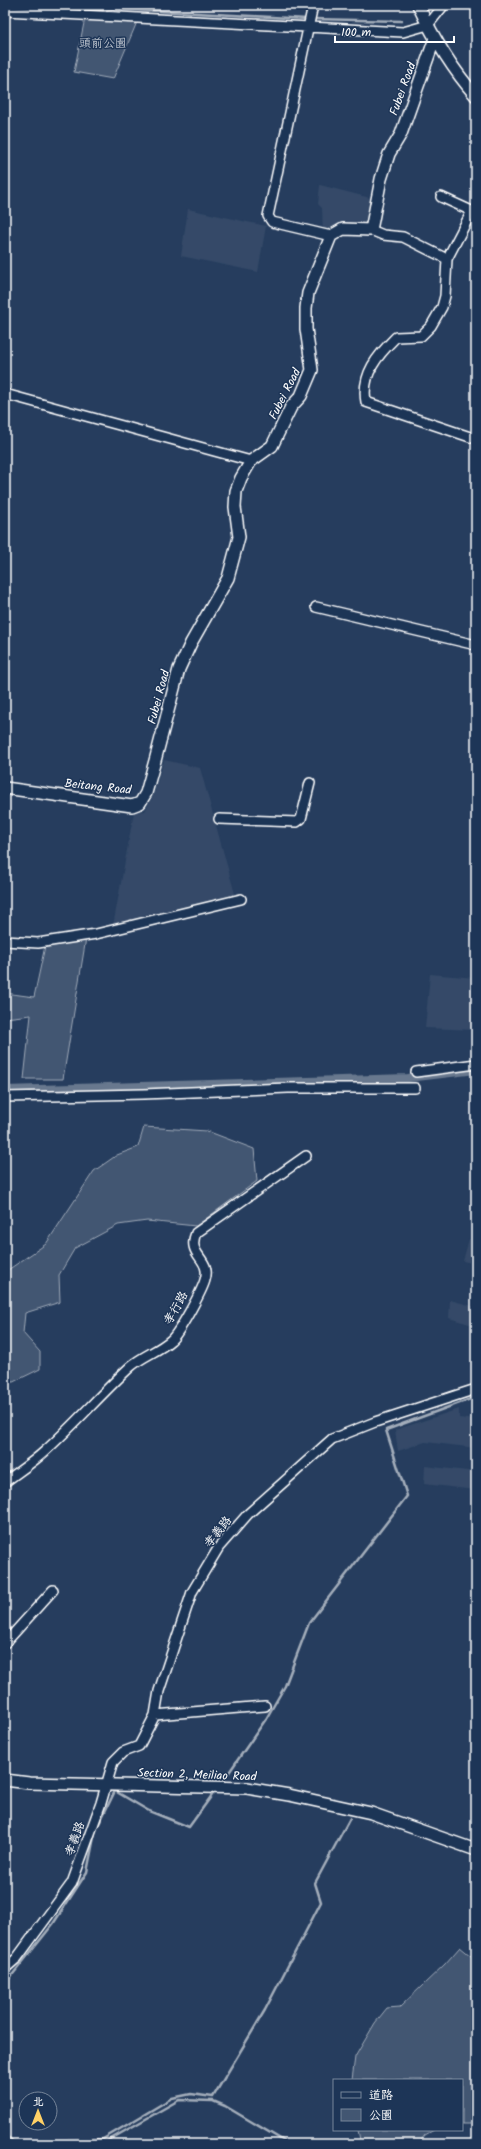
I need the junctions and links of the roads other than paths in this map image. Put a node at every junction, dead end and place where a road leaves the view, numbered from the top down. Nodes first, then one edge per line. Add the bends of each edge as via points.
1 (313, 5) edge
2 (418, 5) edge
3 (444, 5) edge
4 (5, 11) edge
5 (428, 25) junction
6 (309, 26) junction
7 (435, 38) junction
8 (476, 96) edge
9 (441, 197) dead end
10 (474, 212) edge
11 (371, 230) junction
12 (331, 236) junction
13 (447, 259) junction
14 (5, 394) edge
15 (476, 440) edge
16 (251, 461) junction
17 (316, 607) dead end
18 (476, 645) edge
19 (156, 757) joint
20 (310, 783) dead end
21 (5, 788) edge
22 (218, 819) dead end
23 (240, 899) dead end
24 (5, 941) edge
25 (476, 1064) edge
26 (416, 1072) dead end
27 (415, 1088) dead end
28 (5, 1097) edge
29 (306, 1156) dead end
30 (476, 1389) edge
31 (5, 1482) edge
32 (53, 1590) dead end
33 (5, 1643) edge
34 (266, 1706) dead end
35 (155, 1715) junction
36 (5, 1780) edge
37 (106, 1785) junction
38 (476, 1849) edge
39 (5, 1965) edge

1 - 6 street
2 - 5 street
3 - 5 street
4 - 6 street
5 - 6 street via 403,32
5 - 7 street
6 - 12 street via 268,216 272,222
7 - 8 street
7 - 11 street, Fubei Road via 401,134 389,154 381,179
9 - 10 street
10 - 13 street
11 - 12 street via 343,229
11 - 13 street via 383,235 403,237
12 - 16 street, Fubei Road via 308,293 306,329 312,370 301,396 292,407 272,446
13 - 15 street via 445,296 431,326 421,336 396,337 377,356 367,375 364,392 366,402
14 - 16 street
16 - 19 street, Fubei Road via 236,491 235,507 239,537 228,578 179,669
17 - 18 street
19 - 21 street, Beitang Road via 146,793 140,803 132,806
20 - 22 street via 301,819 297,822
23 - 24 street via 96,934 38,944
25 - 26 street
27 - 28 street via 288,1088
29 - 31 street, 孝行路 via 196,1233 193,1248 207,1270 205,1280 172,1340 132,1366 43,1453
30 - 35 street, 孝義路 via 332,1439 248,1514 218,1547 192,1592 159,1690
32 - 33 street
34 - 35 street
35 - 37 street, 孝義路 via 139,1746 123,1752 113,1762
36 - 37 street, Section 2, Meiliao Road
37 - 38 street, Section 2, Meiliao Road via 247,1788 289,1794 371,1813
37 - 39 street, 孝義路 via 72,1883 17,1958 8,1966

